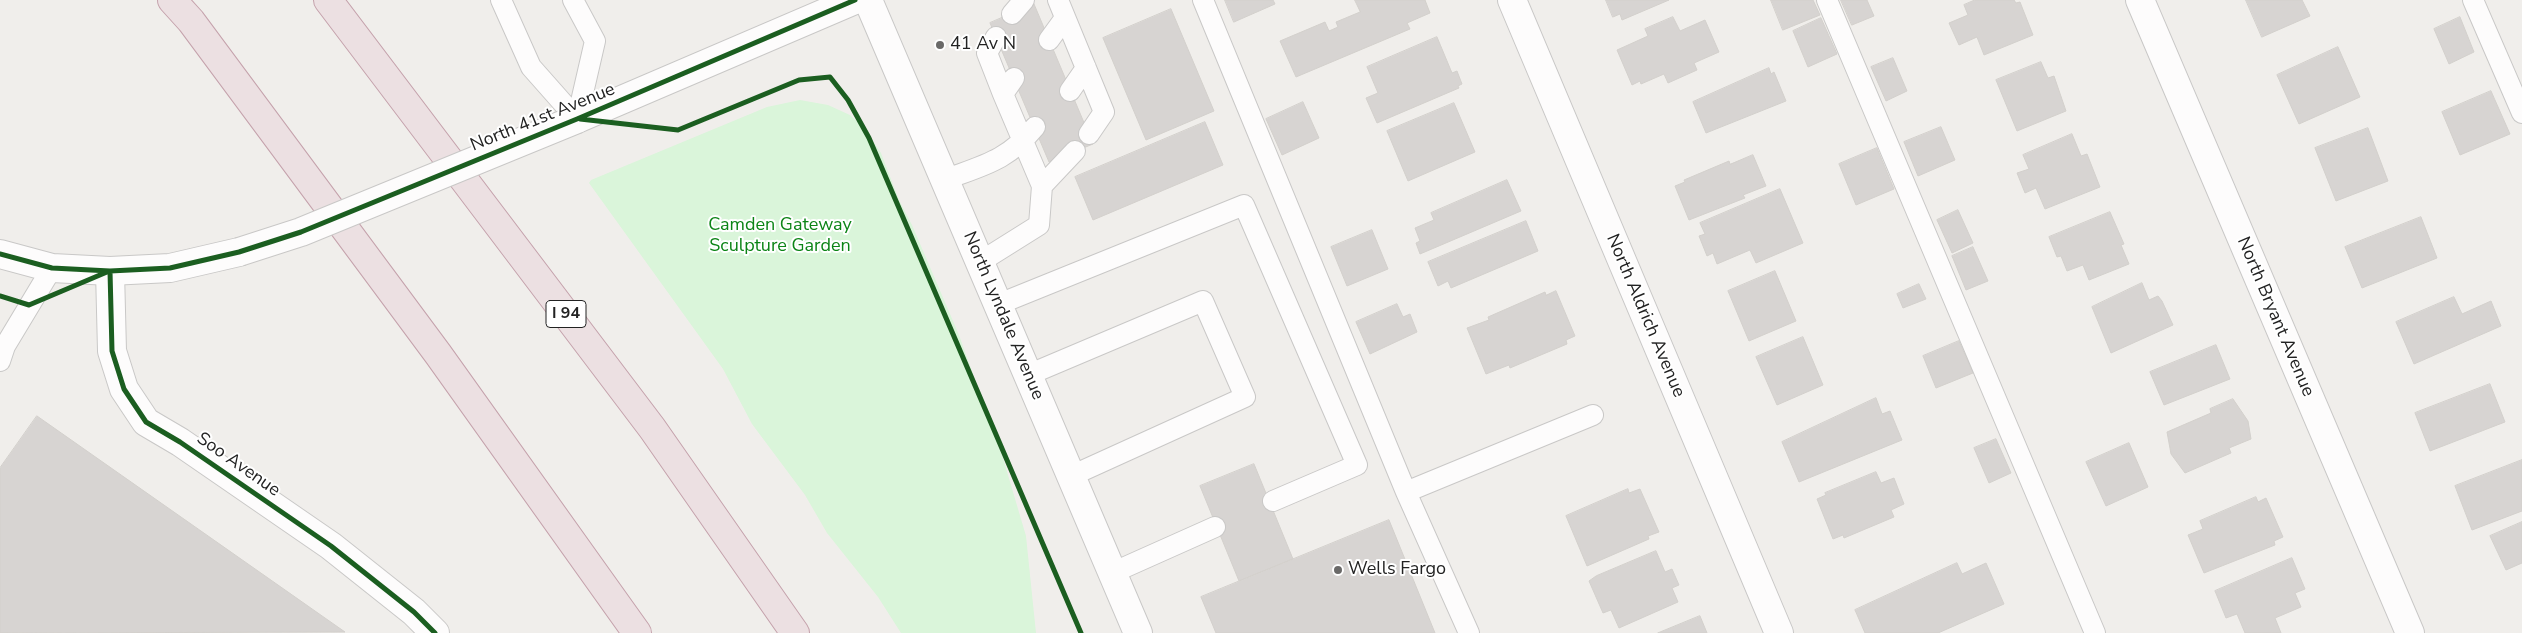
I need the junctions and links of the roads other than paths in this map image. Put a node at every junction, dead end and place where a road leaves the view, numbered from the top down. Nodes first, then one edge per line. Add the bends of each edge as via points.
1 (172, 0) edge
2 (328, 0) edge
3 (501, 0) edge
4 (573, 0) edge
5 (854, 0) edge
6 (868, 0) edge
7 (1204, 0) edge
8 (1512, 0) edge
9 (1827, 0) edge
10 (2140, 0) edge
11 (2473, 0) edge
12 (1062, 9) edge
13 (996, 38) dead end
14 (1049, 40) dead end
15 (1086, 68) junction
16 (1070, 90) dead end
17 (2522, 113) edge
18 (577, 119) junction
19 (1089, 134) dead end
20 (1028, 135) junction
21 (1075, 151) dead end
22 (944, 180) junction
23 (1042, 186) junction
24 (0, 254) edge
25 (980, 262) junction
26 (52, 268) junction
27 (110, 272) junction
28 (999, 304) junction
29 (0, 361) edge
30 (1028, 375) junction
31 (1593, 415) dead end
32 (1071, 476) junction
33 (1406, 492) junction
34 (1274, 501) dead end
35 (1216, 527) dead end
36 (1112, 573) junction
37 (435, 633) edge
38 (637, 633) edge
39 (795, 633) edge
40 (1138, 633) edge
41 (1469, 633) edge
42 (1779, 633) edge
43 (2095, 633) edge
44 (2410, 633) edge

1 - 38 highway via 191,21 438,354
2 - 39 highway, I 94 via 652,428
3 - 18 lane via 531,67
4 - 18 lane via 594,41
5 - 18 street, North 41st Avenue
6 - 22 street, North Lyndale Avenue
7 - 33 lane
8 - 42 street, North Aldrich Avenue
9 - 43 lane
10 - 44 street, North Bryant Avenue
11 - 17 lane
12 - 14 lane
12 - 15 lane
13 - 20 lane via 987,53 1008,86
15 - 16 lane
15 - 19 lane via 1104,112
18 - 27 street, North 41st Avenue, bridge via 301,232 239,252 170,268
20 - 22 lane via 1005,157
20 - 23 lane
21 - 23 lane
22 - 25 street, North Lyndale Avenue
23 - 25 lane via 1039,225
24 - 26 street, North 41st Avenue
25 - 28 street, North Lyndale Avenue
26 - 27 street, North 41st Avenue
26 - 29 lane via 5,346
27 - 37 street, Soo Avenue via 112,352 124,389 146,422 331,546 414,612
28 - 30 street, North Lyndale Avenue
28 - 34 lane via 1244,205 1357,465
30 - 32 street, North Lyndale Avenue
30 - 32 lane via 1203,301 1245,398
31 - 33 lane
32 - 36 street, North Lyndale Avenue
33 - 41 lane
35 - 36 lane
36 - 40 street, North Lyndale Avenue

